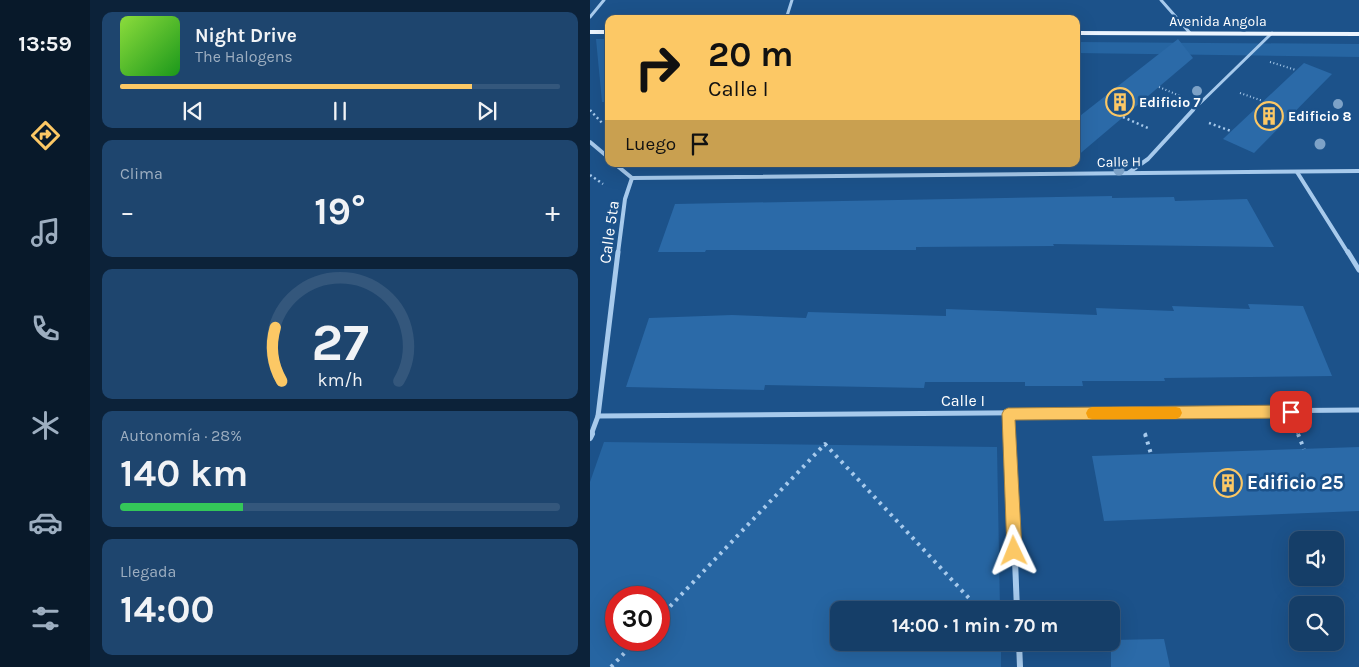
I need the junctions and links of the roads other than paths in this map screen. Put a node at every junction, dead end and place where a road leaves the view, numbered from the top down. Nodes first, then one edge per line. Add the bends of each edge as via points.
1 (604, 0) edge
2 (792, 0) edge
3 (1161, 0) edge
4 (787, 15) edge
5 (590, 18) edge
6 (590, 32) edge
7 (605, 32) edge
8 (1080, 33) edge
9 (1190, 33) junction
10 (1272, 33) junction
11 (1359, 34) edge
12 (590, 142) edge
13 (605, 155) edge
14 (619, 167) edge
15 (1359, 171) edge
16 (1297, 172) junction
17 (1128, 173) junction
18 (632, 178) junction
19 (1359, 270) edge
20 (1359, 410) edge
21 (1008, 414) junction
22 (598, 416) junction
23 (590, 438) edge
24 (1017, 601) edge
25 (1019, 651) edge
26 (1020, 667) edge

1 - 5 street
2 - 4 street
3 - 9 street
6 - 7 main road
8 - 9 main road, Avenida Angola
9 - 10 main road, Avenida Angola
10 - 11 main road, Avenida Angola
10 - 17 street via 1148,159
12 - 13 street
14 - 18 street
15 - 16 street, Calle H
16 - 17 street, Calle H
16 - 19 street
17 - 18 street, Calle H
18 - 22 street, Calle 5ta via 625,199
20 - 21 street, Calle I
21 - 22 street, Calle I
21 - 24 street
22 - 23 street, Calle 5ta
25 - 26 street

